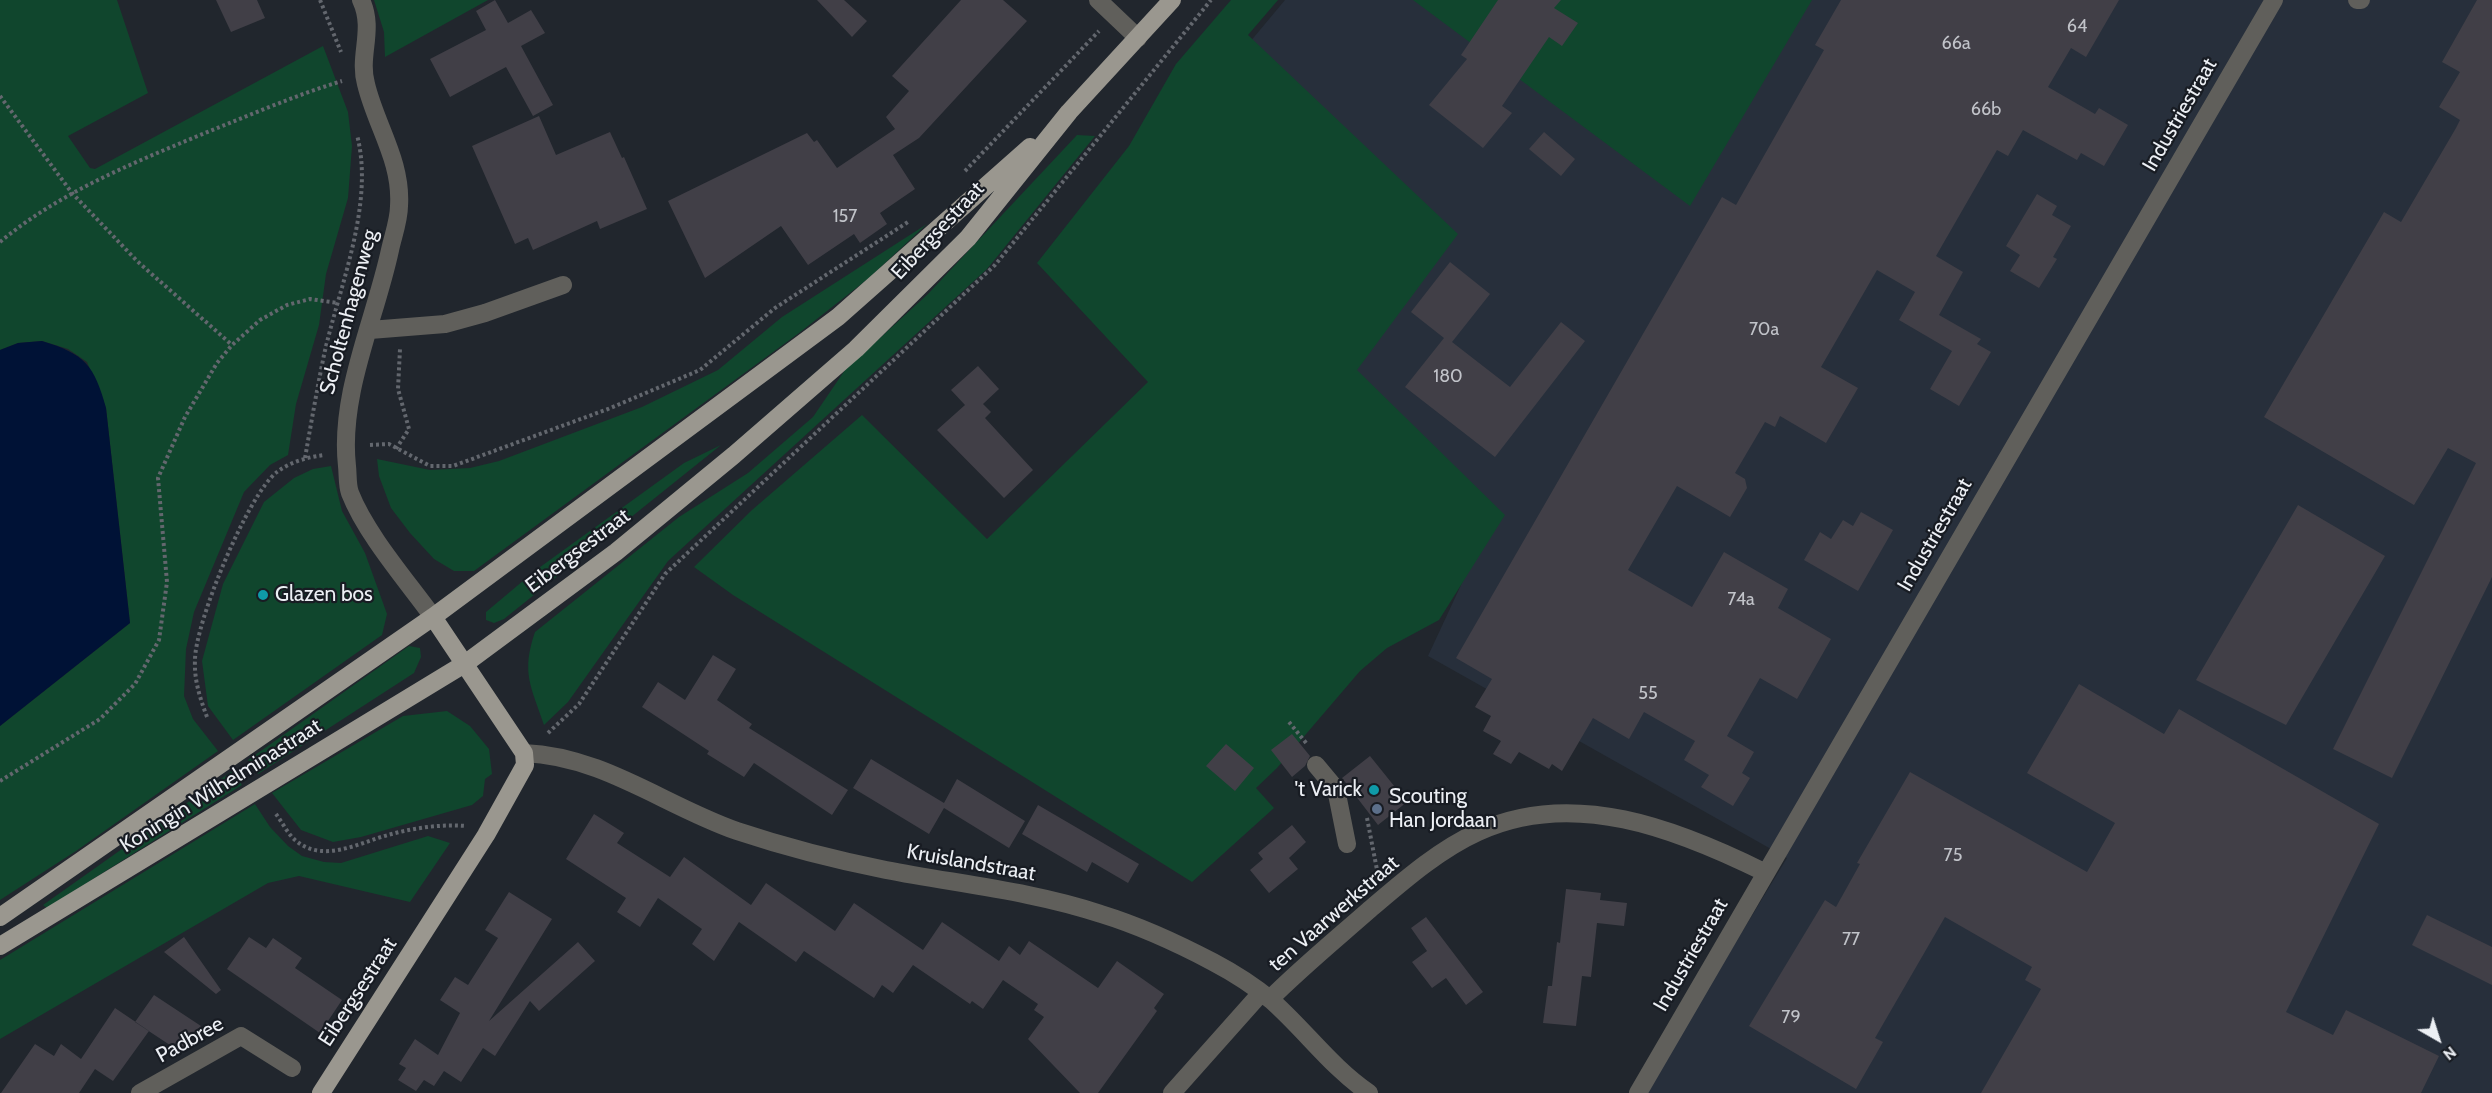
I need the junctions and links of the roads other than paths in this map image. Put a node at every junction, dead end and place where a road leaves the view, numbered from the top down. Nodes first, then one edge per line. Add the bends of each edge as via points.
1 (361, 0) edge
2 (1098, 0) edge
3 (1172, 0) edge
4 (2274, 0) edge
5 (1137, 38) junction
6 (1069, 112) junction
7 (563, 285) dead end
8 (370, 330) junction
9 (433, 617) junction
10 (466, 663) junction
11 (524, 753) junction
12 (1316, 765) dead end
13 (1347, 844) dead end
14 (1764, 872) junction
15 (0, 917) edge
16 (0, 946) edge
17 (1265, 996) junction
18 (292, 1068) dead end
19 (140, 1093) edge
20 (321, 1093) edge
21 (1172, 1093) edge
22 (1369, 1093) edge
23 (1638, 1093) edge

1 - 8 street, Scholtenhagenweg via 369,31 365,83 390,146 400,207
2 - 5 street
3 - 5 main road, Eibergsestraat
4 - 14 street, Industriestraat
5 - 6 main road, Eibergsestraat
6 - 9 main road, Eibergsestraat via 838,317
6 - 10 main road, Eibergsestraat via 968,238 856,349 616,552
7 - 8 street via 445,324
8 - 9 street, Scholtenhagenweg via 346,408 345,451 350,492 384,552
9 - 10 main road
9 - 15 main road, Koningin Wilhelminastraat
10 - 11 main road
10 - 16 main road, Koningin Wilhelminastraat
11 - 17 street, Kruislandstraat via 544,753 587,763 736,830 808,852 885,870 1020,893 1101,913 1161,936 1215,963
11 - 20 main road, Eibergsestraat via 525,765 486,835
12 - 13 street via 1336,789
14 - 17 street, ten Vaarwerkstraat via 1709,845 1621,819 1577,812 1528,816 1478,832 1443,852
14 - 23 street, Industriestraat
17 - 21 street, ten Vaarwerkstraat
17 - 22 street, Kruislandstraat
18 - 19 street, Padbree via 241,1036

